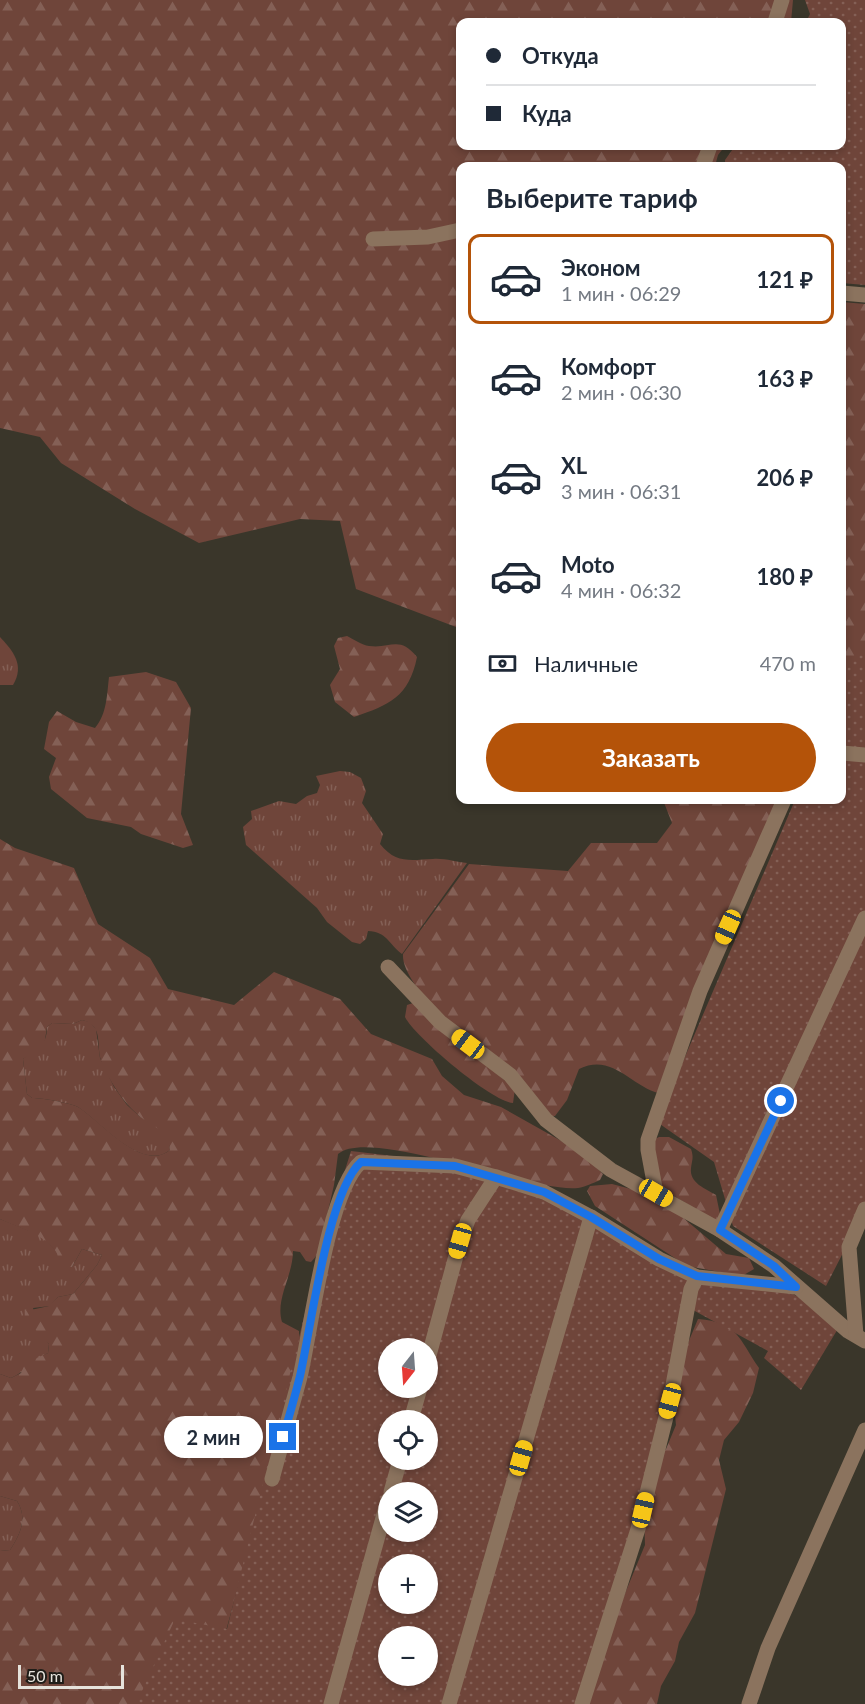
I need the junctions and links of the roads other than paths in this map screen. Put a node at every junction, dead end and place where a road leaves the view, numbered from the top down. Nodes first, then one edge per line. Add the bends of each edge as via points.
1 (782, 0) edge
2 (776, 18) edge
3 (456, 231) edge
4 (372, 239) dead end
5 (846, 293) edge
6 (865, 295) edge
7 (846, 753) edge
8 (865, 755) edge
9 (782, 804) edge
10 (865, 918) edge
11 (388, 968) dead end
12 (496, 1178) junction
13 (656, 1193) junction
14 (865, 1209) edge
15 (591, 1217) junction
16 (720, 1230) junction
17 (697, 1276) junction
18 (796, 1287) junction
19 (434, 1338) edge
20 (861, 1338) edge
21 (865, 1430) edge
22 (860, 1451) edge
23 (272, 1479) dead end
24 (378, 1536) edge
25 (331, 1704) edge
26 (449, 1704) edge
27 (582, 1704) edge
28 (749, 1704) edge

1 - 2 street
3 - 4 street via 428,237
5 - 6 street
7 - 8 street
9 - 13 street via 699,991 648,1140
10 - 16 street
11 - 13 street via 440,1022 510,1075 546,1120 611,1170
12 - 15 street via 544,1192
12 - 19 street via 468,1220
12 - 23 street via 455,1166 373,1161 361,1162 356,1167 335,1214 300,1375
13 - 16 street
14 - 20 street via 849,1247
15 - 17 street via 659,1259
15 - 26 street
16 - 18 street via 774,1266
17 - 18 street
17 - 27 street via 638,1529
18 - 20 street
21 - 22 street
22 - 28 street via 768,1648
24 - 25 street

